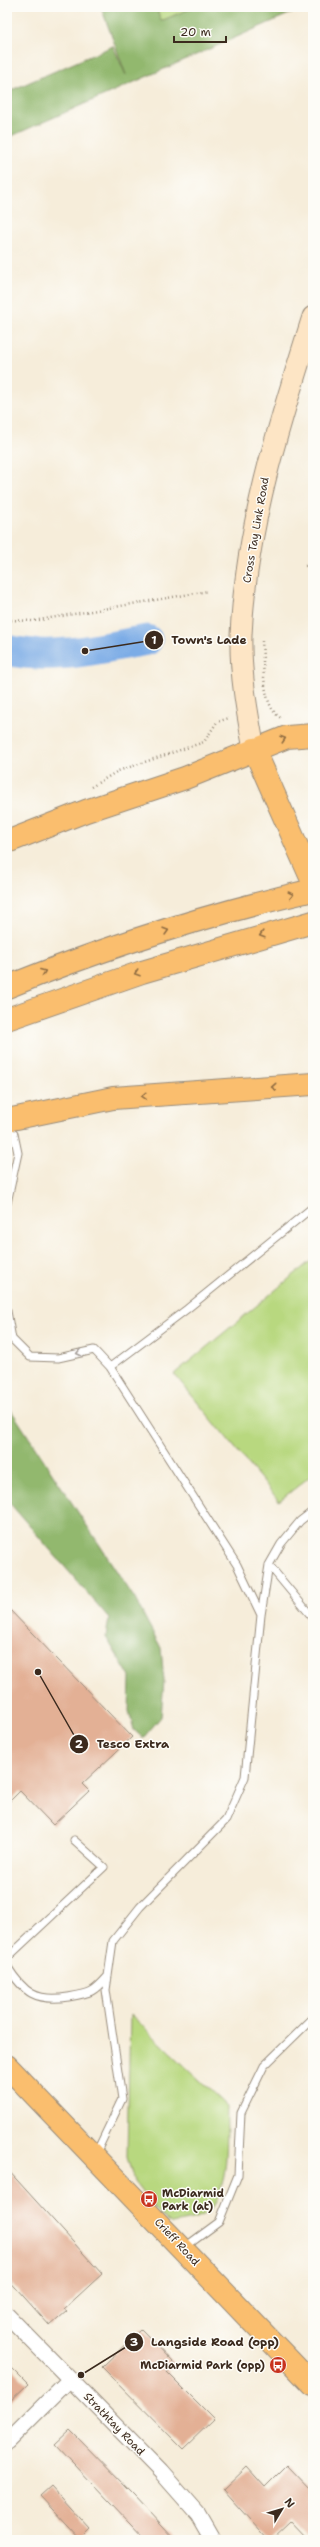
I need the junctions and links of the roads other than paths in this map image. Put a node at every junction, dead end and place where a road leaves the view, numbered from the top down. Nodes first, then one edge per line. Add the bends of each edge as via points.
1 (313, 317) edge
2 (313, 735) edge
3 (254, 749) junction
4 (7, 842) edge
5 (313, 882) edge
6 (313, 890) edge
7 (313, 922) edge
8 (7, 987) edge
9 (7, 1019) edge
10 (313, 1084) edge
11 (7, 1120) edge
12 (7, 1130) edge
13 (7, 1203) edge
14 (313, 1207) edge
15 (7, 1311) edge
16 (110, 1366) junction
17 (313, 1511) edge
18 (269, 1565) junction
19 (261, 1615) junction
20 (313, 1618) edge
21 (74, 1840) dead end
22 (7, 1958) edge
23 (7, 1966) edge
24 (108, 1976) junction
25 (313, 2018) edge
26 (7, 2066) edge
27 (92, 2154) junction
28 (183, 2249) junction
29 (7, 2314) edge
30 (70, 2379) junction
31 (313, 2385) edge
32 (7, 2442) edge
33 (213, 2540) edge

1 - 3 main road, Cross Tay Link Road via 273,446 248,566 241,636 247,713
3 -> 2 main road via 287,736
3 - 4 main road via 185,778 86,811
3 - 5 main road
8 -> 6 main road via 139,939
7 -> 9 main road via 142,972
10 -> 11 main road via 113,1098
12 - 13 lane via 14,1134 18,1153
14 - 16 lane via 187,1309
16 -> 15 lane via 94,1350 58,1358 30,1357 12,1339
16 - 19 lane via 237,1565
17 - 18 lane via 300,1521 281,1544
18 - 19 lane
18 - 20 lane
19 - 24 lane via 245,1777 226,1820 140,1907 113,1941
21 - 22 lane via 104,1867
23 - 24 lane via 17,1982 28,1992 44,1999 94,1992
24 - 27 lane via 106,1990 122,2099 99,2146
25 - 28 lane via 264,2066 241,2113 238,2175 219,2222
26 - 27 main road, Crieff Road
27 - 28 main road, Crieff Road
28 - 31 main road, Crieff Road
29 - 30 street, Strathtay Road
30 - 32 street
30 - 33 street, Strathtay Road via 161,2472 198,2514

